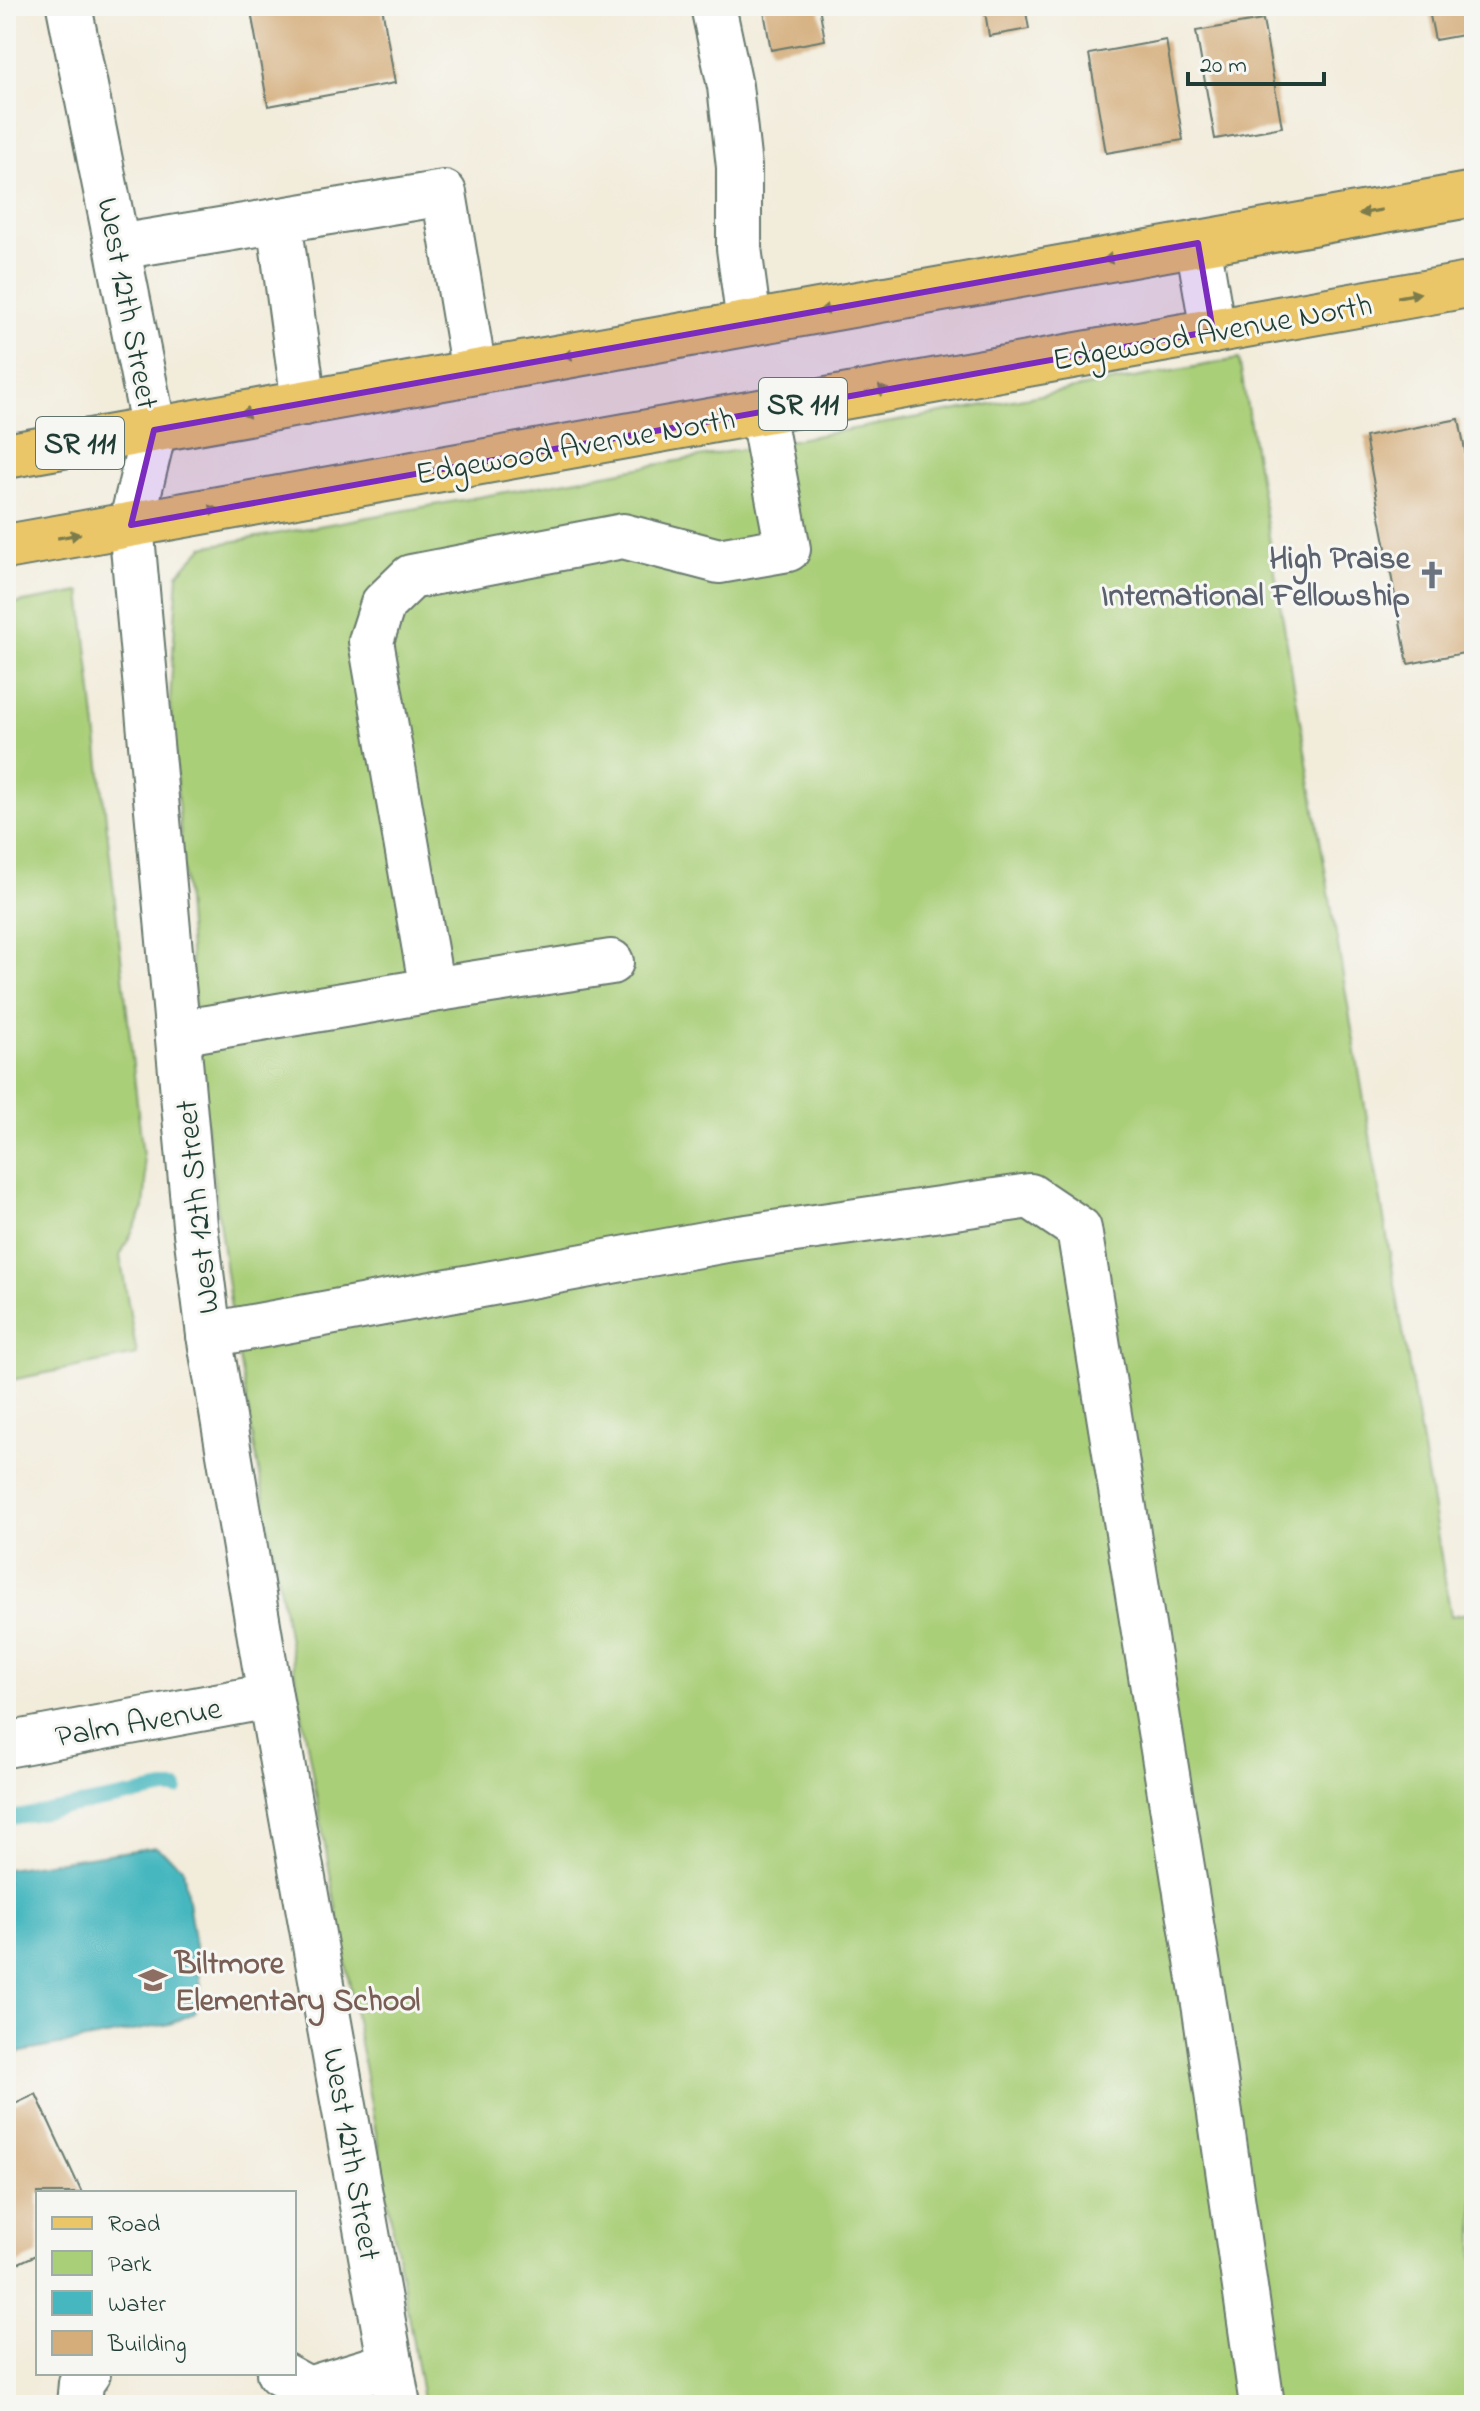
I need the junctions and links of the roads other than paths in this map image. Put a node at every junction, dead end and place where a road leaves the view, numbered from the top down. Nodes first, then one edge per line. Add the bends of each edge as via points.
1 (69, 6) edge
2 (713, 6) edge
3 (1474, 194) edge
4 (279, 220) junction
5 (1198, 243) junction
6 (118, 247) junction
7 (1474, 284) edge
8 (749, 323) junction
9 (1213, 331) junction
10 (474, 372) junction
11 (304, 403) junction
12 (762, 412) junction
13 (154, 430) junction
14 (6, 456) edge
15 (131, 525) junction
16 (6, 547) edge
17 (611, 962) dead end
18 (432, 990) junction
19 (178, 1033) junction
20 (209, 1335) junction
21 (270, 1696) junction
22 (6, 1745) edge
23 (87, 2375) edge
24 (394, 2384) edge
25 (298, 2389) edge
26 (79, 2405) edge
27 (1262, 2405) edge

1 - 6 street, West 12th Street
2 - 8 street via 730,86
3 -> 5 main road, SR 111
4 - 6 street
4 - 10 street via 444,193
4 - 11 street
5 -> 8 main road, SR 111
5 - 9 street
6 - 13 street, West 12th Street
9 -> 7 main road, Edgewood Avenue North / SR 111
8 -> 10 main road, SR 111
12 -> 9 main road, Edgewood Avenue North / SR 111
10 - 11 main road, SR 111
11 -> 13 main road, SR 111
15 -> 12 main road, Edgewood Avenue North / SR 111
12 - 18 street via 788,549 719,561 623,536 411,577 383,604 371,641
13 - 14 main road, SR 111
13 - 15 street, West 12th Street
16 -> 15 main road, Edgewood Avenue North / SR 111
15 - 19 street, West 12th Street
17 - 18 street
18 - 19 street
19 - 20 street, West 12th Street
20 - 21 street, West 12th Street
20 - 27 street via 726,1240 1030,1196 1079,1229
21 - 22 street, Palm Avenue
21 - 24 street, West 12th Street
23 - 26 street
24 - 25 street

